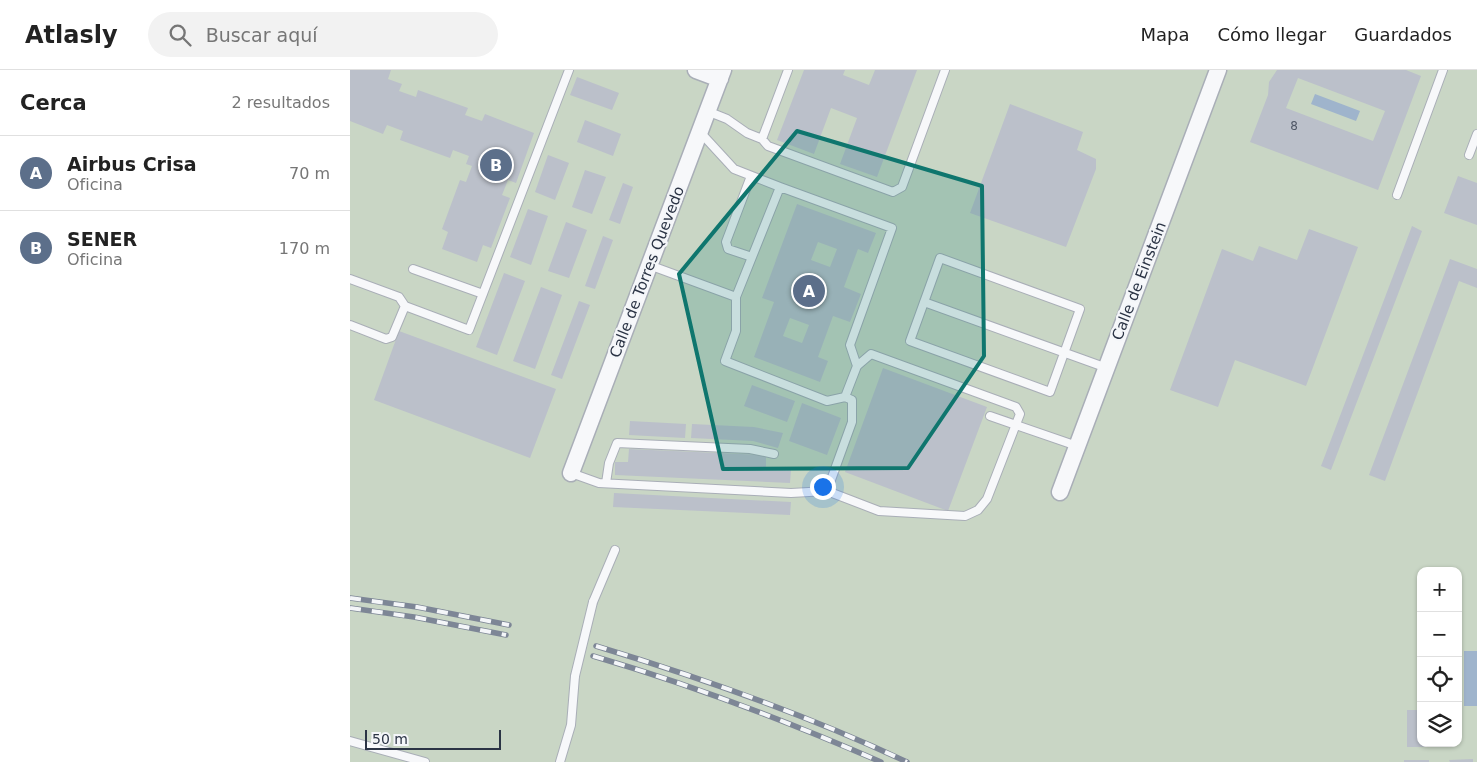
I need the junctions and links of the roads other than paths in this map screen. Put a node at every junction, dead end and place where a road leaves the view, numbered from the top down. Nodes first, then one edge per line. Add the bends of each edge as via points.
1 (569, 70) edge
2 (696, 70) edge
3 (788, 70) edge
4 (945, 70) edge
5 (1218, 70) edge
6 (1441, 70) edge
7 (721, 75) edge
8 (707, 111) junction
9 (700, 132) junction
10 (1477, 134) edge
11 (762, 139) junction
12 (1468, 154) dead end
13 (751, 176) junction
14 (780, 187) junction
15 (1397, 195) dead end
16 (752, 257) junction
17 (649, 265) junction
18 (413, 269) dead end
19 (350, 279) edge
20 (483, 294) junction
21 (736, 297) junction
22 (924, 302) junction
23 (405, 306) junction
24 (350, 325) edge
25 (1064, 352) junction
26 (857, 366) junction
27 (1106, 368) junction
28 (845, 397) junction
29 (990, 416) dead end
30 (1016, 425) junction
31 (1077, 446) junction
32 (774, 454) dead end
33 (571, 473) joint
34 (606, 484) junction
35 (827, 491) junction
36 (1060, 492) dead end
37 (615, 550) dead end
38 (350, 741) edge
39 (425, 762) edge
40 (560, 762) edge

1 - 20 lane
2 - 7 street
3 - 11 lane
4 - 11 lane via 902,187 894,192 768,146
5 - 27 street, Calle de Einstein
6 - 15 lane
7 - 8 street, Calle de Torres Quevedo
8 - 9 street, Calle de Torres Quevedo
8 - 11 lane
9 - 13 lane via 734,169
9 - 17 street, Calle de Torres Quevedo
10 - 12 lane
13 - 14 lane
13 - 16 lane via 726,242 728,249
14 - 16 lane
14 - 26 lane via 892,228 850,345
16 - 21 lane
17 - 21 lane
17 - 33 street, Calle de Torres Quevedo
18 - 20 lane
19 - 23 lane via 399,298
20 - 23 lane via 469,330
21 - 28 lane via 736,331 725,361 828,401
22 - 25 lane
22 - 25 lane via 910,341 1050,392
22 - 25 lane via 940,258 1080,309
23 - 24 lane via 392,337 386,339
25 - 27 lane
26 - 28 lane
26 - 30 lane via 871,354 1016,407 1020,414
27 - 31 street, Calle de Einstein
28 - 35 lane via 852,400 852,422
29 - 30 lane
30 - 31 lane
30 - 35 lane via 987,499 978,510 965,516 879,511
31 - 36 street, Calle de Einstein
32 - 34 lane via 750,448 617,442
33 - 34 lane
34 - 35 lane via 791,493
37 - 40 lane, bridge via 592,602 575,676 571,725
38 - 39 lane

